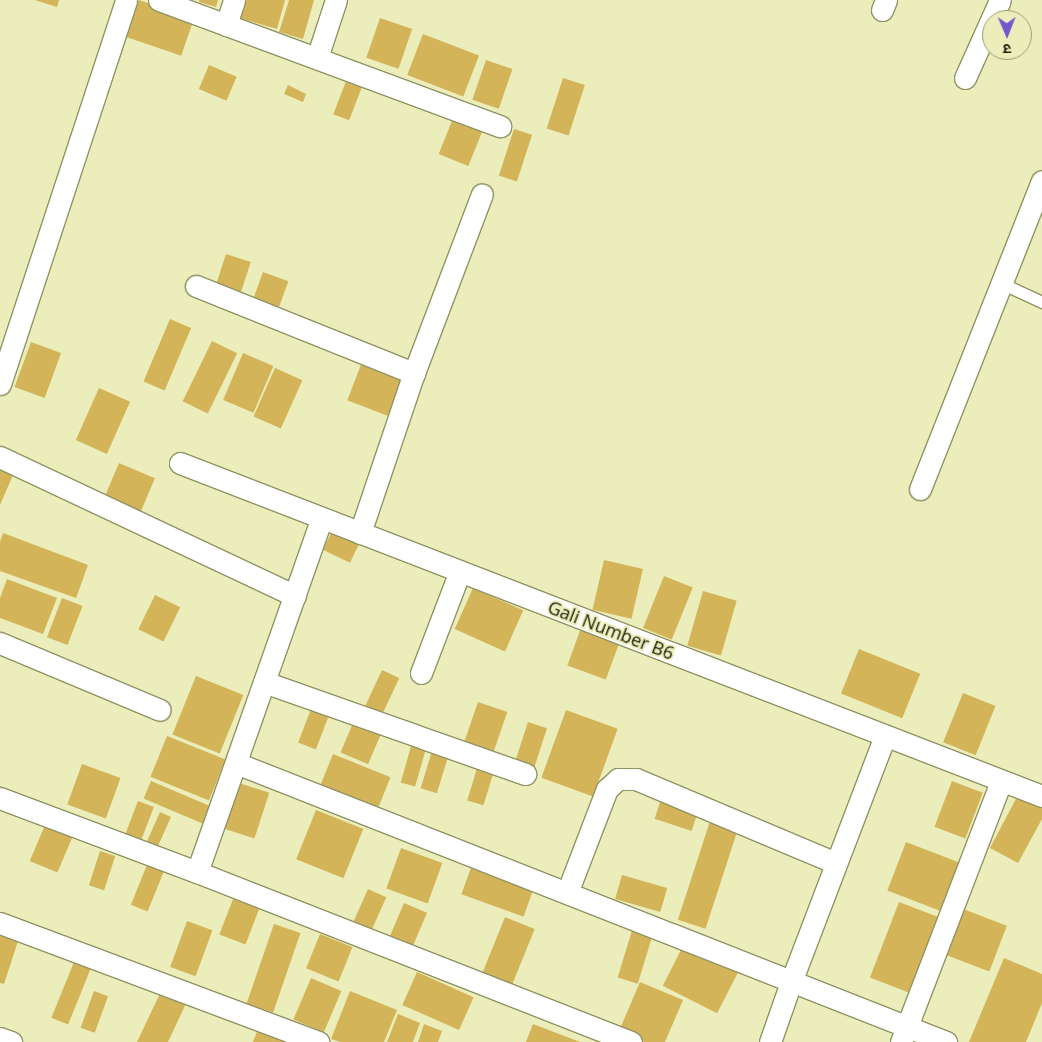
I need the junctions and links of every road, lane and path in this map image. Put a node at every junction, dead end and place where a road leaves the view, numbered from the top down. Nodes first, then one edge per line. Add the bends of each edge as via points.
1 (126, 0) edge
2 (159, 0) edge
3 (234, 0) edge
4 (336, 0) edge
5 (1000, 0) edge
6 (226, 25) junction
7 (317, 58) junction
8 (965, 78) dead end
9 (500, 126) dead end
10 (1042, 181) edge
11 (482, 194) dead end
12 (1002, 283) junction
13 (196, 286) dead end
14 (1042, 302) edge
15 (414, 373) junction
16 (0, 384) edge
17 (0, 457) edge
18 (180, 463) dead end
19 (920, 489) dead end
20 (322, 518) junction
21 (360, 533) junction
22 (460, 571) junction
23 (294, 596) junction
24 (0, 643) edge
25 (421, 673) dead end
26 (264, 682) junction
27 (160, 710) dead end
28 (885, 736) junction
29 (236, 763) junction
30 (525, 774) dead end
31 (1001, 782) junction
32 (1042, 796) edge
33 (0, 798) edge
34 (836, 863) junction
35 (197, 872) junction
36 (567, 892) junction
37 (0, 923) edge
38 (791, 982) junction
39 (903, 1034) edge
40 (0, 1038) edge
41 (11, 1042) edge
42 (319, 1042) edge
43 (631, 1042) edge
44 (770, 1042) edge
45 (946, 1042) edge

1 - 16 street
2 - 6 street
3 - 6 street
4 - 7 street
5 - 8 street
6 - 7 street
7 - 9 street
10 - 12 street
11 - 15 street
12 - 14 lane
12 - 19 street
13 - 15 street
15 - 21 street
17 - 23 street
18 - 20 street, Gali Number B6
20 - 21 street, Gali Number B6
20 - 23 street
21 - 22 street, Gali Number B6
22 - 25 street
22 - 28 street, Gali Number B6
23 - 26 street
24 - 27 street
26 - 29 street
26 - 30 street
28 - 31 street, Gali Number B6
28 - 34 street
29 - 35 street
29 - 36 street
31 - 32 street, Gali Number B6
31 - 39 street
33 - 35 street
34 - 36 street via 636,779 618,779 607,790
34 - 38 street
35 - 43 street
36 - 38 street
37 - 42 street
38 - 39 street
38 - 44 street
39 - 45 street
40 - 41 street

